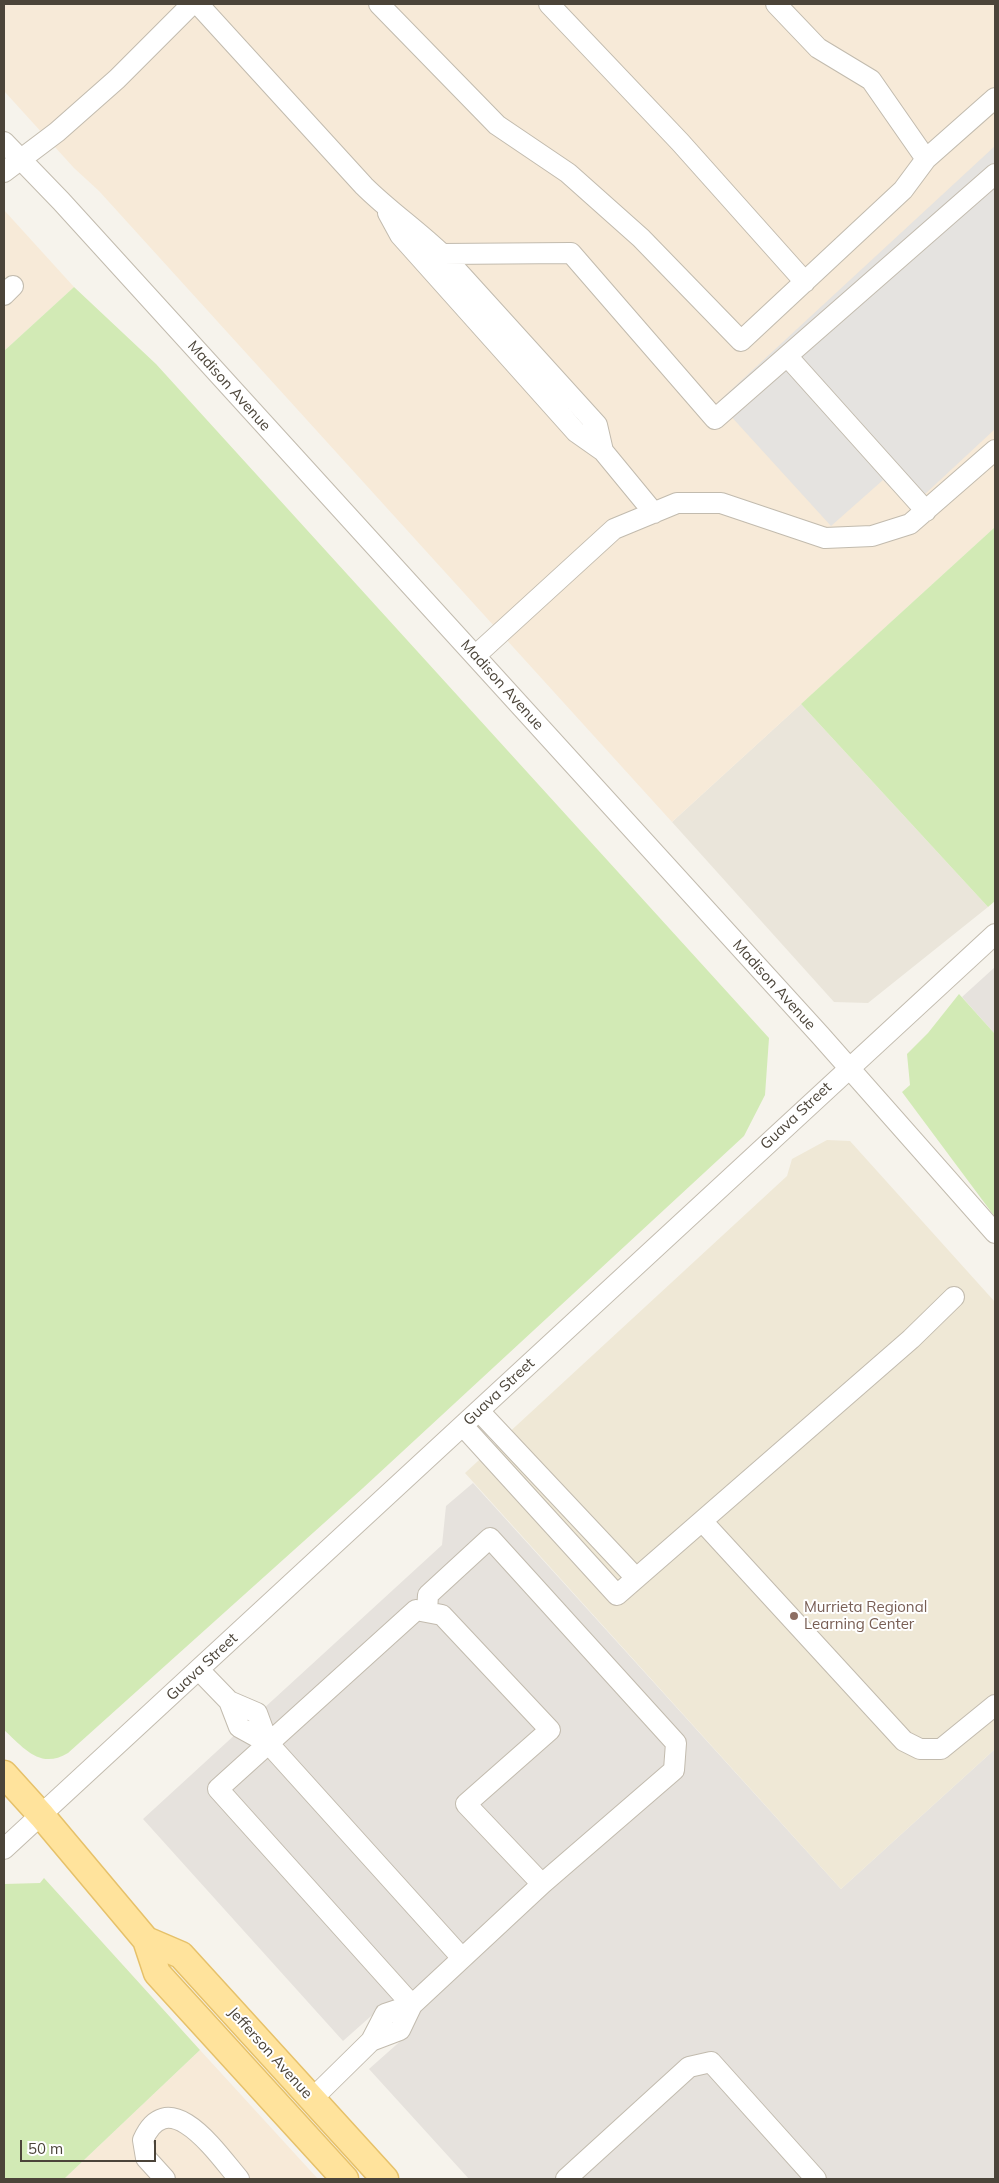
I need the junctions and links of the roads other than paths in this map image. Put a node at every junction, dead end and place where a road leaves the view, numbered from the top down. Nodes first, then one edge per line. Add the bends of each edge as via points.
1 (192, 4) edge
2 (198, 4) edge
3 (379, 4) edge
4 (549, 4) edge
5 (776, 4) edge
6 (995, 98) edge
7 (4, 142) edge
8 (20, 158) junction
9 (926, 159) junction
10 (4, 172) edge
11 (995, 174) edge
12 (384, 206) junction
13 (442, 254) junction
14 (805, 282) junction
15 (788, 356) junction
16 (995, 450) edge
17 (603, 451) junction
18 (926, 512) junction
19 (654, 513) junction
20 (475, 656) junction
21 (995, 934) edge
22 (849, 1067) junction
23 (995, 1233) edge
24 (954, 1297) dead end
25 (479, 1411) junction
26 (463, 1426) junction
27 (702, 1521) junction
28 (636, 1578) junction
29 (427, 1612) junction
30 (200, 1670) junction
31 (995, 1705) edge
32 (268, 1743) junction
33 (4, 1774) edge
34 (42, 1816) junction
35 (4, 1849) edge
36 (542, 1884) junction
37 (146, 1940) junction
38 (462, 1958) junction
39 (412, 2005) junction
40 (312, 2099) junction
41 (165, 2179) edge
42 (239, 2179) edge
43 (345, 2179) edge
44 (385, 2179) edge
45 (566, 2179) edge
46 (816, 2179) edge

1 - 8 street via 117,79 57,132
2 - 12 street
3 - 14 street via 497,125 568,173 590,192 641,238 741,341
4 - 14 street via 680,142
5 - 9 street via 818,48 871,80
6 - 9 street
7 - 8 street, Madison Avenue
8 - 10 street
8 - 20 street, Madison Avenue
9 - 14 street via 903,190
11 - 15 street
12 - 13 street via 416,229
12 - 17 street via 400,235 576,432
13 - 15 street via 571,253 715,419
13 - 17 street via 597,425
15 - 18 street
16 - 18 street
17 - 19 street
18 - 19 street via 910,524 872,536 825,538 721,503 677,503
19 - 20 street via 614,529
20 - 22 street, Madison Avenue
21 - 22 street, Guava Street
22 - 23 street, Madison Avenue
22 - 25 street, Guava Street
24 - 27 street via 911,1339
25 - 26 street, Guava Street
25 - 28 street
26 - 28 street via 617,1595
26 - 30 street, Guava Street
27 - 28 street
27 - 31 street via 904,1741 920,1749 941,1749
29 - 32 street via 416,1610
29 - 36 street via 442,1615 550,1730 466,1804
29 - 36 street via 428,1595 490,1538 676,1743 674,1770
30 - 32 street via 229,1701 239,1728
30 - 34 street, Guava Street
32 - 38 street
32 - 39 street via 218,1789
33 - 34 main road, Jefferson Avenue
34 - 35 street, Guava Street
34 - 37 main road, Jefferson Avenue
36 - 38 street
37 - 40 main road, Jefferson Avenue via 181,1955
37 - 43 main road, Jefferson Avenue via 157,1973
38 - 39 street
39 - 40 street via 400,2030 371,2040
40 - 44 main road, Jefferson Avenue
41 - 42 street via 146,2158 143,2140 153,2124 168,2118 191,2125
45 - 46 street via 689,2067 711,2062

